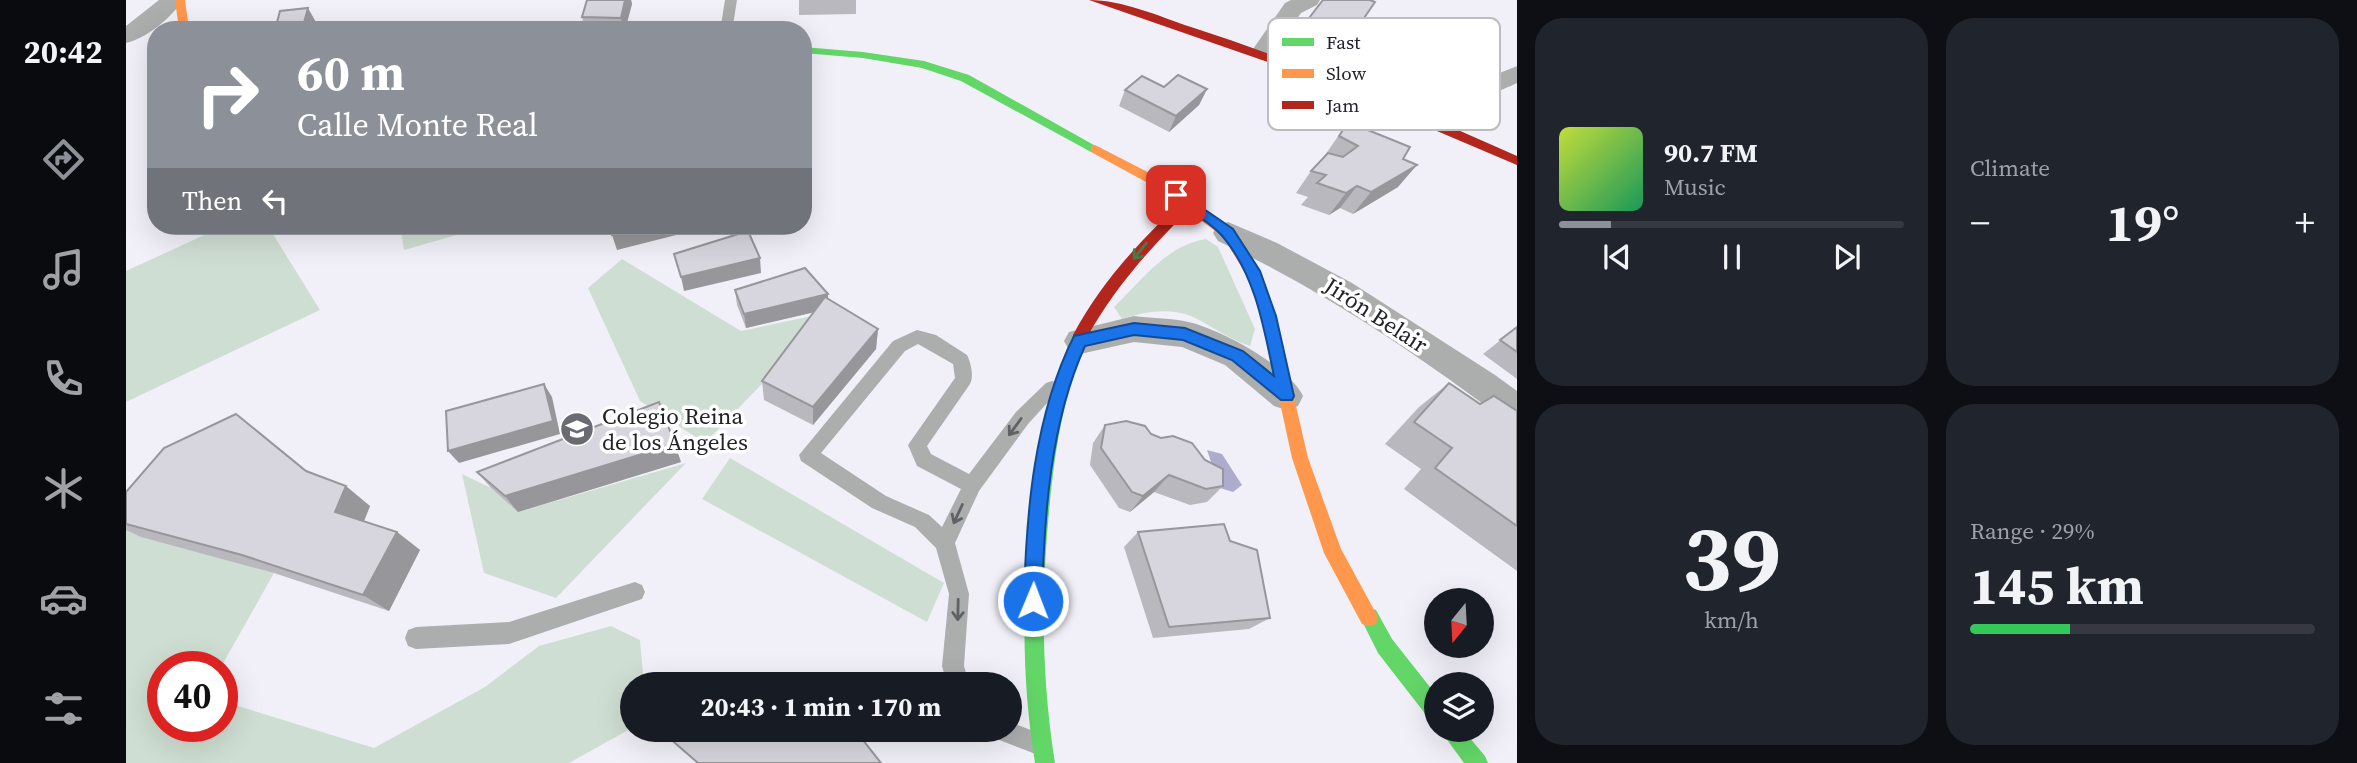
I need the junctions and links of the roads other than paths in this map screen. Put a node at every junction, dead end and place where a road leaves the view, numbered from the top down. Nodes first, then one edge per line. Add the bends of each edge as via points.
1 (172, 0) edge
2 (180, 0) edge
3 (731, 0) edge
4 (1094, 0) edge
5 (1310, 0) edge
6 (1286, 18) edge
7 (149, 21) edge
8 (183, 21) edge
9 (728, 21) edge
10 (147, 22) edge
11 (126, 36) edge
12 (1268, 45) edge
13 (812, 51) edge
14 (1263, 52) junction
15 (1268, 54) edge
16 (1517, 74) edge
17 (1500, 82) edge
18 (1452, 130) edge
19 (1517, 161) edge
20 (1188, 203) junction
21 (1228, 233) junction
22 (1080, 341) junction
23 (1062, 379) junction
24 (1286, 396) junction
25 (1517, 410) edge
26 (972, 485) junction
27 (945, 543) junction
28 (635, 592) dead end
29 (416, 638) dead end
30 (955, 672) edge
31 (1424, 696) edge
32 (1022, 742) edge
33 (1460, 742) edge
34 (1043, 754) edge
35 (1478, 763) edge

1 - 7 street
2 - 8 street
3 - 9 lane
4 - 14 street
5 - 6 street via 1293,8
10 - 11 street
12 - 14 street
13 - 20 street via 924,65 965,78
14 - 15 street
16 - 17 street
18 - 19 street
20 - 21 street
20 -> 22 street via 1148,240 1111,286
21 - 24 street via 1254,275
21 - 25 street, Jirón Belair via 1326,283
22 - 23 street
22 - 24 street via 1134,329 1185,334 1237,356
23 -> 26 lane via 1022,418
23 - 34 street via 1046,452 1034,557 1032,646
24 - 31 street via 1300,458 1333,553 1385,646
26 -> 27 lane
26 - 27 lane via 924,460 917,445 964,379 961,360 917,337 899,346 808,455 879,502 922,521
27 -> 30 lane via 959,594
28 - 29 lane via 509,633
32 - 34 lane
33 - 35 street

